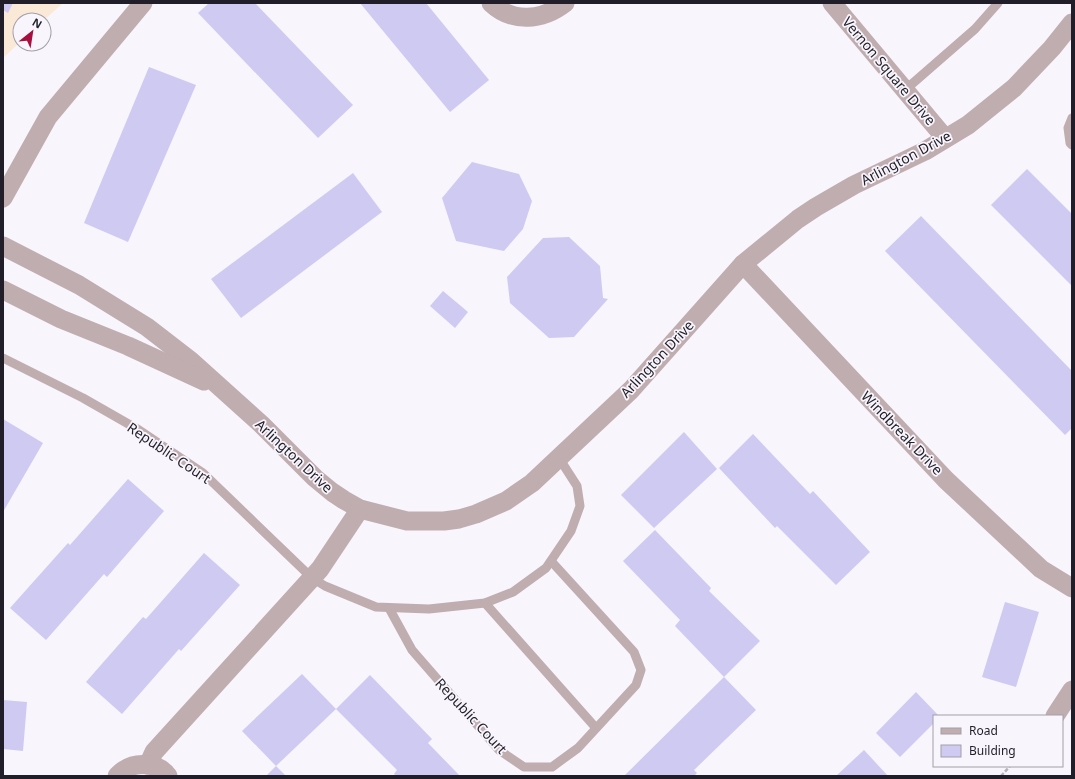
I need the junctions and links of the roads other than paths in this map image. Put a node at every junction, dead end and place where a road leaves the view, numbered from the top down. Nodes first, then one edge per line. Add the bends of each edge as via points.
1 (143, 3) edge
2 (491, 3) edge
3 (565, 3) edge
4 (832, 3) edge
5 (998, 3) edge
6 (1072, 22) edge
7 (904, 90) junction
8 (1072, 118) edge
9 (946, 138) junction
10 (1072, 145) edge
11 (3, 198) edge
12 (3, 246) edge
13 (743, 264) junction
14 (3, 290) edge
15 (3, 358) edge
16 (223, 390) junction
17 (559, 458) junction
18 (360, 509) junction
19 (551, 561) junction
20 (312, 578) junction
21 (1072, 588) edge
22 (485, 603) junction
23 (389, 608) junction
24 (1072, 690) edge
25 (1056, 715) edge
26 (596, 728) junction
27 (148, 765) junction
28 (117, 776) edge
29 (168, 776) edge

1 - 11 street via 48,117
2 - 3 street via 498,10 534,18
4 - 7 street, Vernon Square Drive
5 - 7 lane via 975,29
6 - 9 street, Arlington Drive via 1052,48 1014,88 968,125
7 - 9 street, Vernon Square Drive
8 - 10 lane via 1068,128
9 - 13 street, Arlington Drive via 925,151 854,185 798,218
12 - 16 street, Arlington Drive via 79,285 147,327
13 - 17 street, Arlington Drive via 630,390
13 - 21 street, Windbreak Drive via 946,480 1041,569
14 - 16 street, Arlington Drive via 61,319
15 - 20 lane, Republic Court via 83,398 139,430 203,473
16 - 18 street, Arlington Drive via 315,478
17 - 18 street, Arlington Drive via 532,483 506,501 459,519 407,521
17 - 19 lane, Republic Court via 577,486 580,506 570,531
18 - 20 street
19 - 22 lane, Republic Court via 546,568 513,592
19 - 26 lane, Republic Court via 634,652 642,670 636,685
20 - 23 lane, Republic Court via 376,607
20 - 27 street via 154,752
22 - 23 lane, Republic Court via 429,609
22 - 26 lane
23 - 26 lane, Republic Court via 412,650 499,750 524,767 552,767 578,748
24 - 25 street
27 - 28 street via 139,764 125,769
27 - 29 street

